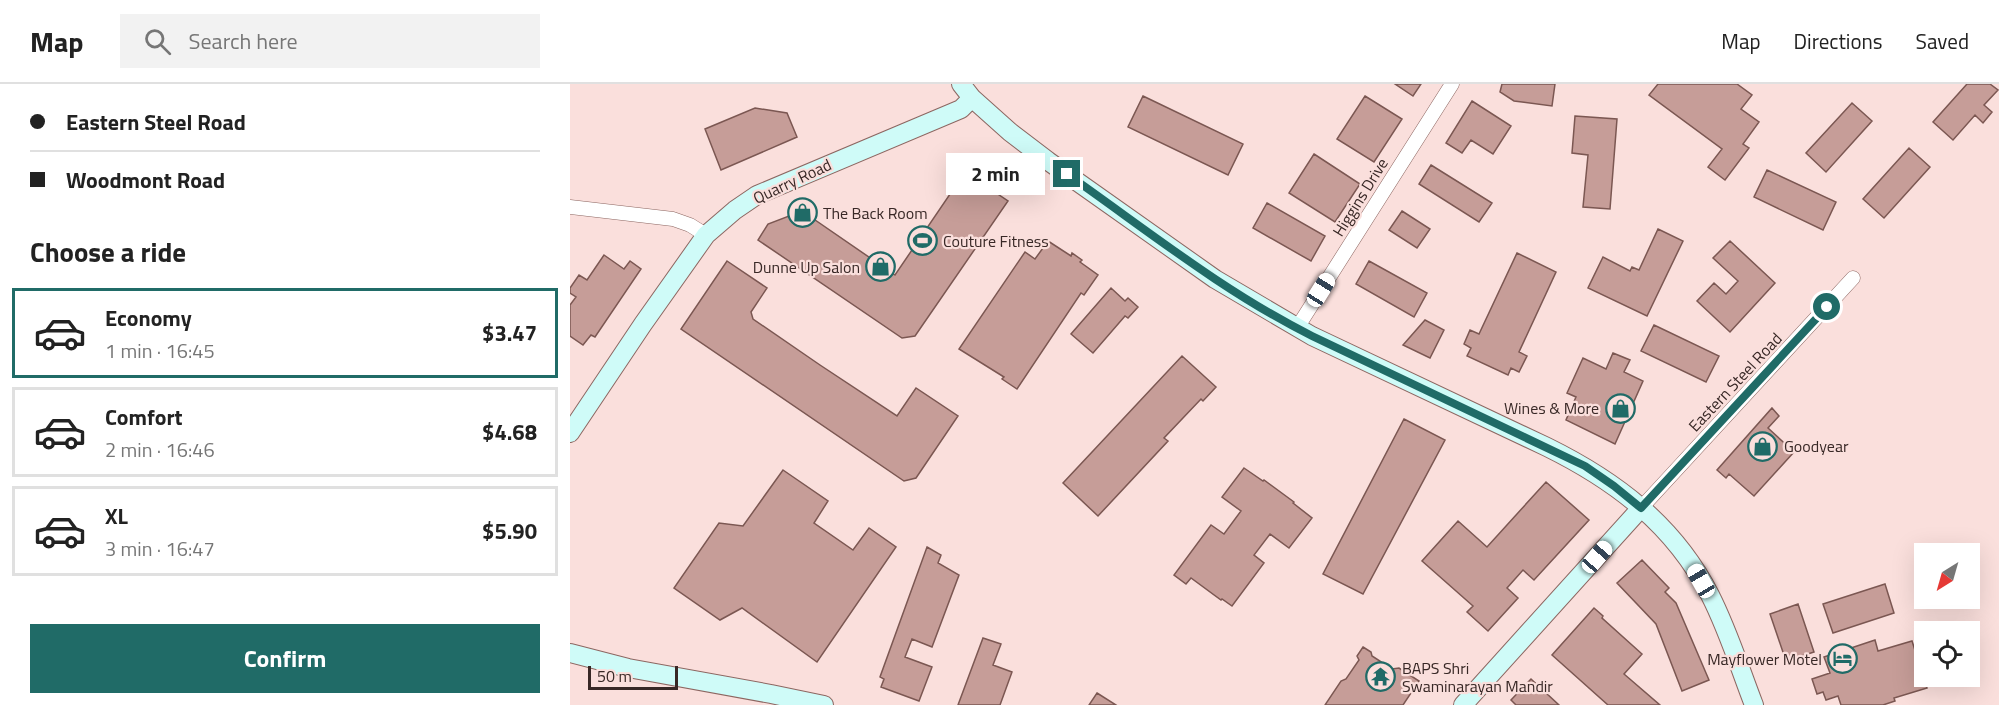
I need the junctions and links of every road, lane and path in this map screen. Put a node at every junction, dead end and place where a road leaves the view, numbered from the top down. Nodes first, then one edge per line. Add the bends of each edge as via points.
1 (1452, 84) edge
2 (967, 91) edge
3 (570, 207) edge
4 (706, 235) junction
5 (1853, 279) dead end
6 (1297, 328) junction
7 (570, 433) edge
8 (1641, 508) junction
9 (570, 653) edge
10 (824, 705) edge
11 (1463, 705) edge
12 (1754, 705) edge

1 - 6 street, Higgins Drive
2 - 4 street, Quarry Road via 961,109 757,195
2 - 6 street via 1048,161 1215,279
3 - 4 street via 673,219
4 - 7 street, Quarry Road
5 - 8 street, Eastern Steel Road
6 - 8 street via 1585,466
8 - 11 street
8 - 12 street via 1682,551 1704,585
9 - 10 street via 628,668

